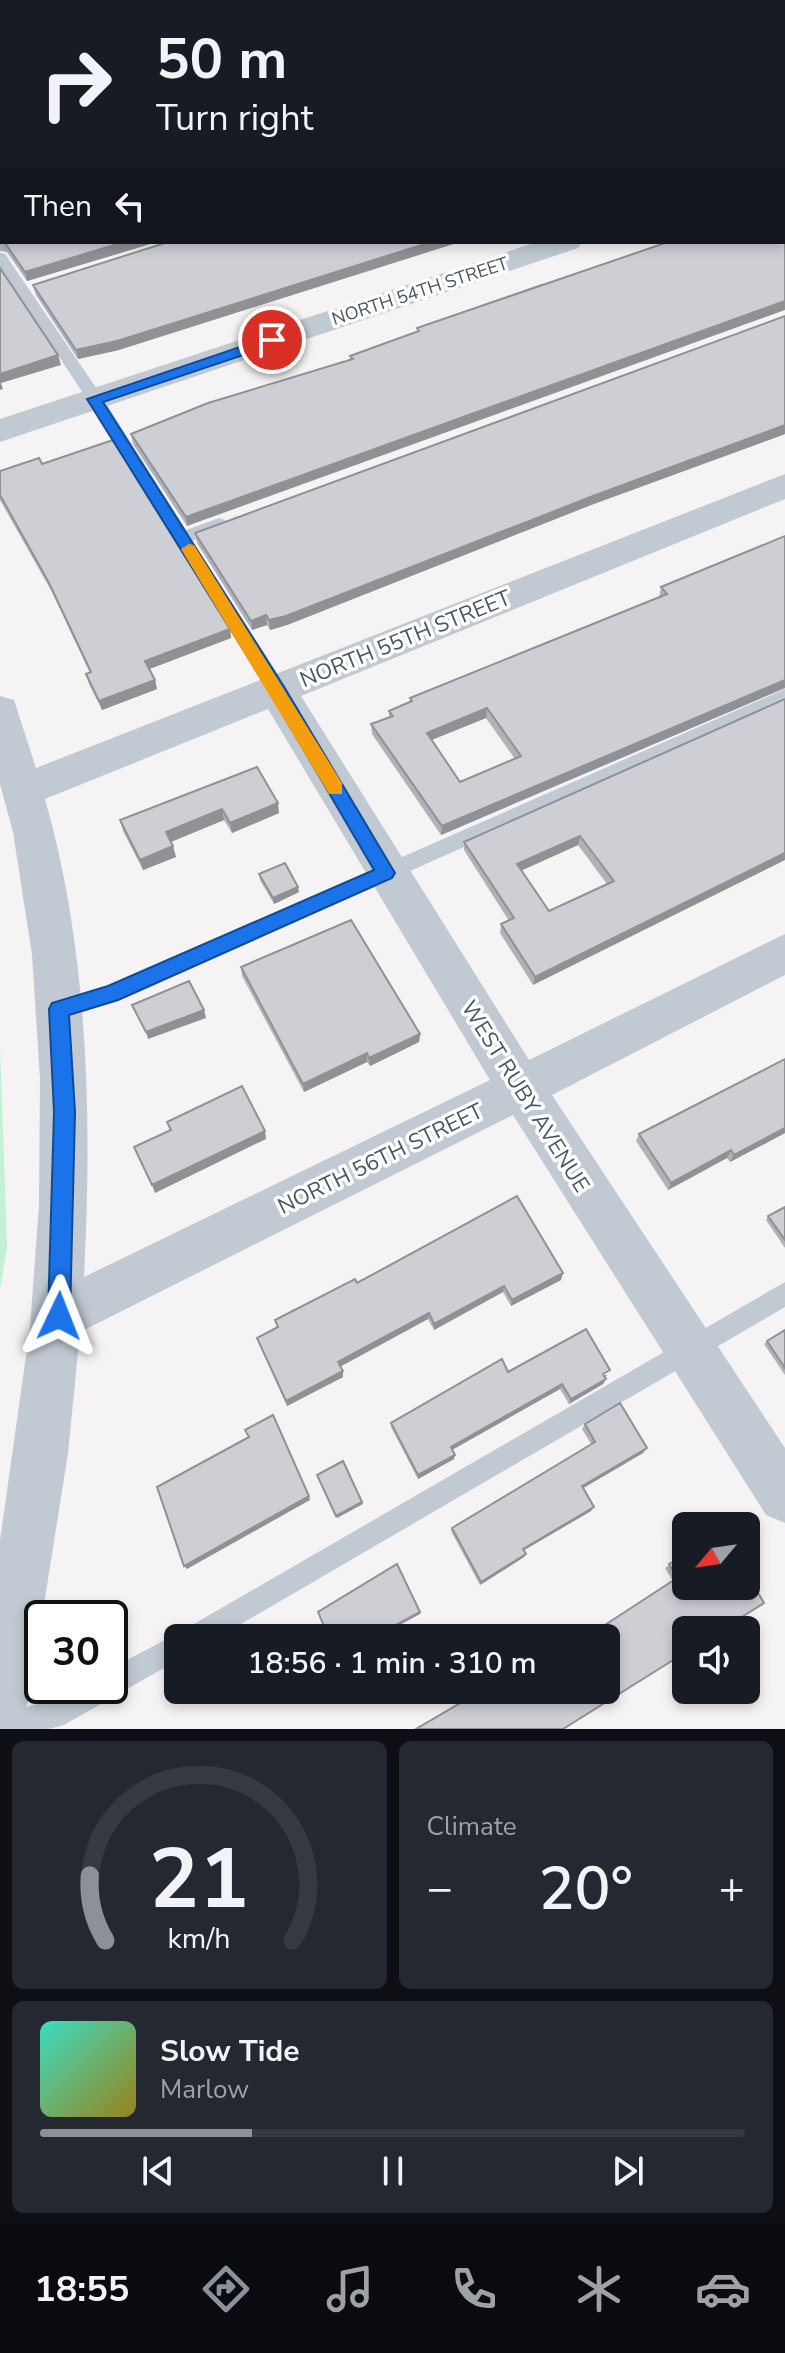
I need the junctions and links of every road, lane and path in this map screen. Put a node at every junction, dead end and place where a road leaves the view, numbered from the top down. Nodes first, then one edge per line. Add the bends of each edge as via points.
1 (561, 244) edge
2 (0, 257) edge
3 (95, 399) junction
4 (0, 431) edge
5 (785, 486) edge
6 (241, 517) edge
7 (182, 538) junction
8 (277, 690) junction
9 (785, 696) edge
10 (0, 711) edge
11 (25, 790) junction
12 (386, 873) junction
13 (785, 953) edge
14 (59, 1009) junction
15 (521, 1088) junction
16 (785, 1294) edge
17 (59, 1316) junction
18 (690, 1350) junction
19 (785, 1496) edge
20 (215, 1624) edge
21 (164, 1653) edge
22 (128, 1674) edge
23 (0, 1699) edge
24 (76, 1704) edge
25 (0, 1728) edge

1 - 3 street, NORTH 54TH STREET
2 - 3 lane via 29,288
3 - 4 street, NORTH 54TH STREET
3 - 7 lane
5 - 8 street, NORTH 55TH STREET
6 - 7 lane
7 - 8 lane
8 - 11 street, NORTH 55TH STREET
8 - 12 street, WEST RUBY AVENUE
9 - 12 lane
10 - 11 street
11 - 14 street via 48,906
12 - 14 lane via 111,994
12 - 15 street, WEST RUBY AVENUE
13 - 15 street, NORTH 56TH STREET
14 - 17 street via 64,1112
15 - 17 street, NORTH 56TH STREET
15 - 18 street, WEST RUBY AVENUE
16 - 18 lane
17 - 23 street via 32,1527
18 - 19 street, WEST RUBY AVENUE
18 - 20 lane
21 - 22 lane
24 - 25 lane

